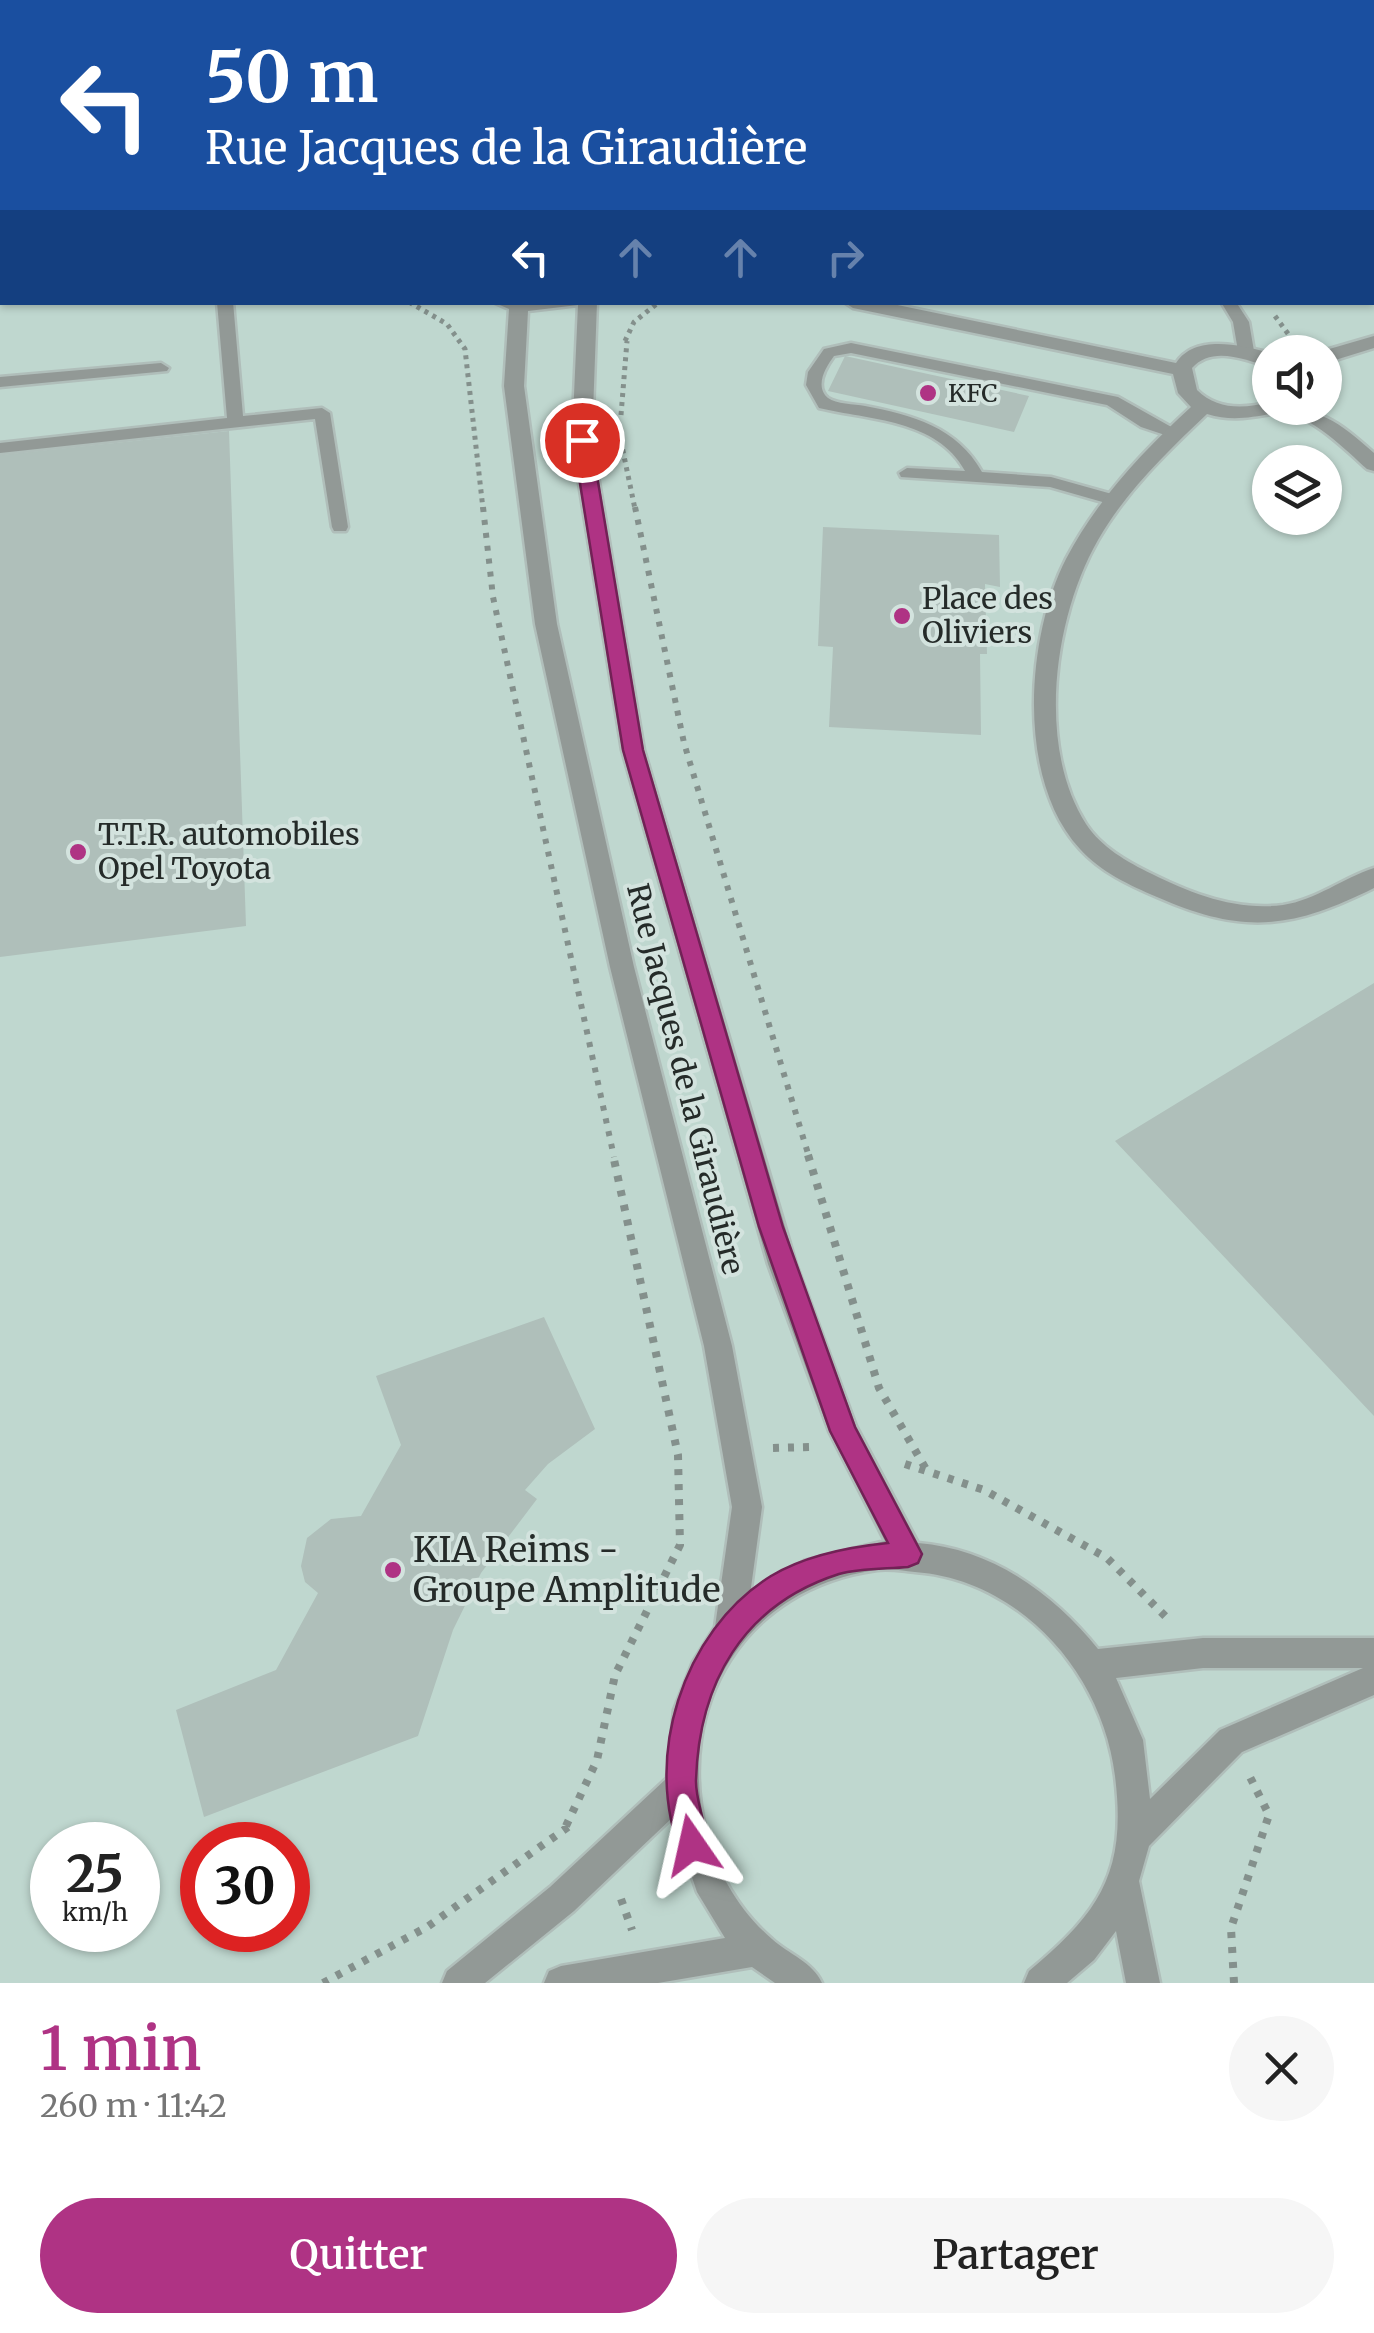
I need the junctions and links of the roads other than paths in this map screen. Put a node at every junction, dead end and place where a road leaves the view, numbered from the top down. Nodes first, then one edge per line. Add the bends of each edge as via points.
1 (225, 305) edge
2 (511, 305) edge
3 (588, 305) edge
4 (868, 305) edge
5 (1230, 305) edge
6 (1374, 342) edge
7 (1246, 351) junction
8 (1342, 352) edge
9 (1252, 354) edge
10 (161, 368) dead end
11 (1183, 370) junction
12 (0, 382) edge
13 (1204, 405) junction
14 (1252, 412) edge
15 (236, 424) junction
16 (1331, 425) edge
17 (1174, 433) junction
18 (0, 448) edge
19 (1374, 464) edge
20 (907, 474) dead end
21 (976, 476) junction
22 (1113, 500) junction
23 (340, 526) dead end
24 (1374, 877) edge
25 (908, 1554) junction
26 (730, 1630) junction
27 (1374, 1654) edge
28 (1096, 1665) junction
29 (1374, 1679) edge
30 (681, 1786) junction
31 (1135, 1837) junction
32 (1123, 1882) junction
33 (757, 1949) junction
34 (459, 1983) edge
35 (562, 1983) edge
36 (805, 1983) edge
37 (1041, 1983) edge
38 (1143, 1983) edge

1 - 15 lane
2 - 26 street, Rue Jacques de la Giraudière via 514,386 546,624 622,967 718,1346 748,1507
3 - 25 street, Rue Jacques de la Giraudière via 582,440 633,750 782,1264 843,1431
4 - 11 street
5 - 7 lane
6 - 8 street
7 - 9 street
7 - 11 street via 1206,352
10 - 12 lane
11 - 13 street via 1190,395
13 - 14 street
13 - 17 street
15 - 18 lane
15 - 23 lane via 322,413
16 - 19 street
17 - 21 lane via 1112,401 851,348 829,352 818,367 815,396 825,404 932,428
17 - 22 street
20 - 21 lane
21 - 22 lane via 1051,482
22 - 24 street via 1062,591 1046,673 1049,763 1079,832 1127,874 1237,915 1284,914
25 - 26 street via 841,1560 780,1586
25 - 28 street via 980,1570 1044,1607
26 - 30 street via 701,1676 684,1729
27 - 28 street via 1202,1653
28 - 31 street via 1123,1718 1136,1776
29 - 31 street via 1231,1740
30 - 33 street via 692,1845 718,1901
30 - 34 street via 562,1899
31 - 32 street
32 - 37 street via 1088,1942
32 - 38 street
33 - 35 street
33 - 36 street

